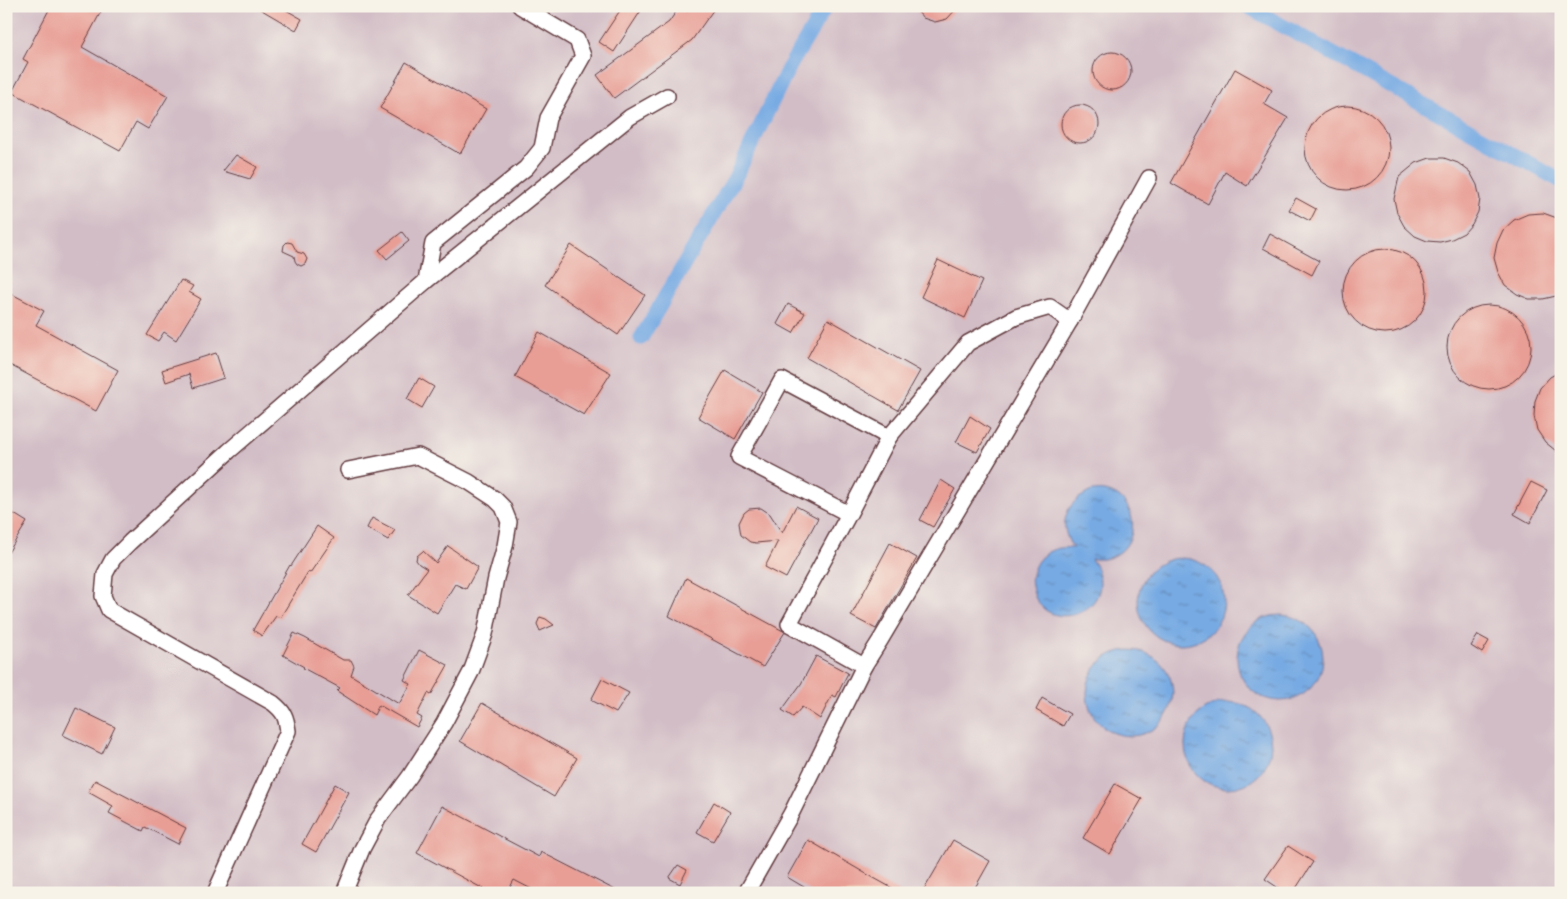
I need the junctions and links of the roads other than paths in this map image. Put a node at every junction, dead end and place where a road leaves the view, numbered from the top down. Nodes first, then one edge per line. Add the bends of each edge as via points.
1 (520, 6) edge
2 (666, 96) dead end
3 (1150, 178) dead end
4 (426, 281) junction
5 (1070, 321) junction
6 (889, 437) junction
7 (348, 470) dead end
8 (849, 514) junction
9 (864, 666) junction
10 (215, 893) edge
11 (344, 893) edge
12 (746, 893) edge

1 - 4 street via 577,40 583,56 548,118 542,148 526,168 433,243
2 - 4 street via 630,117
3 - 5 street
4 - 10 street via 215,464 130,542 113,559 105,574 103,596 109,610 272,703 286,717 288,730
5 - 6 street via 1050,307 1016,318 968,343
5 - 9 street
6 - 8 street
6 - 8 street via 782,380 739,457
7 - 11 street via 418,456 495,499 503,507 509,522 485,634 471,672 444,723 378,820
8 - 9 street via 789,624
9 - 12 street via 791,814

